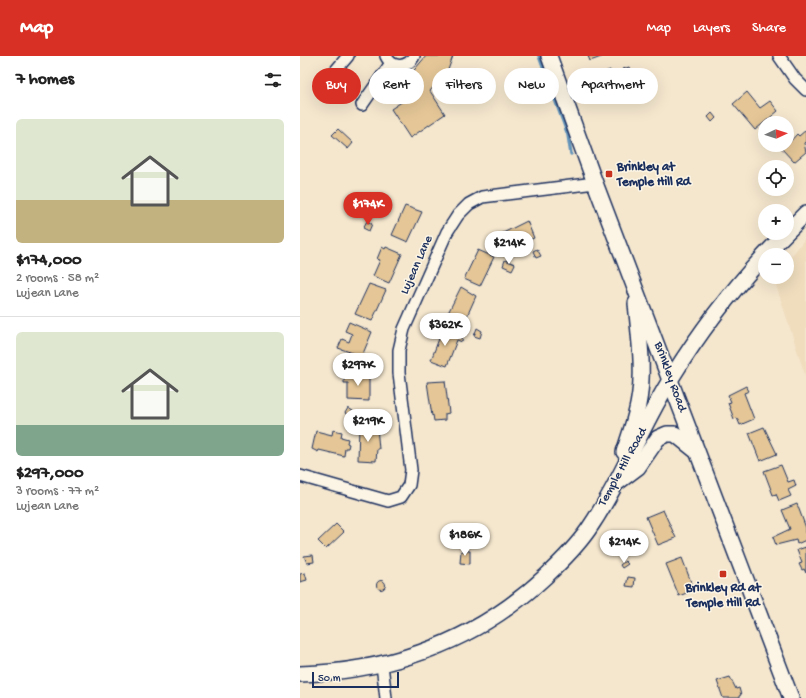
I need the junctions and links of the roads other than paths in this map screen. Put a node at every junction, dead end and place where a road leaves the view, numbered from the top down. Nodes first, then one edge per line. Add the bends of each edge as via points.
1 (348, 56) edge
2 (414, 56) edge
3 (549, 56) edge
4 (779, 56) edge
5 (389, 59) edge
6 (338, 68) edge
7 (806, 90) edge
8 (362, 105) dead end
9 (595, 183) junction
10 (806, 213) edge
11 (794, 224) edge
12 (779, 240) edge
13 (634, 283) junction
14 (671, 378) junction
15 (697, 452) junction
16 (300, 476) edge
17 (615, 484) junction
18 (382, 665) junction
19 (300, 674) edge
20 (386, 698) edge
21 (791, 698) edge

1 - 6 street
2 - 5 street via 401,66
3 - 9 main road, Brinkley Road
4 - 7 street via 795,80
5 - 8 street
9 - 13 main road, Brinkley Road
9 - 16 street, Lujean Lane via 482,197 469,204 447,232 407,322 399,350 399,373 411,470 409,485 401,497 388,501
10 - 11 main road, Temple Hill Road
12 - 14 main road, Temple Hill Road via 734,289 705,326
13 - 14 main road, Brinkley Road
13 - 17 main road via 641,379 638,405
14 - 15 main road, Brinkley Road
14 - 17 main road, Temple Hill Road
15 - 17 main road via 675,434 667,434 658,438 638,467
15 - 21 main road, Brinkley Road
17 - 18 main road, Temple Hill Road via 588,530 568,554 515,604 449,642
18 - 19 main road, Temple Hill Road via 351,671
18 - 20 street

